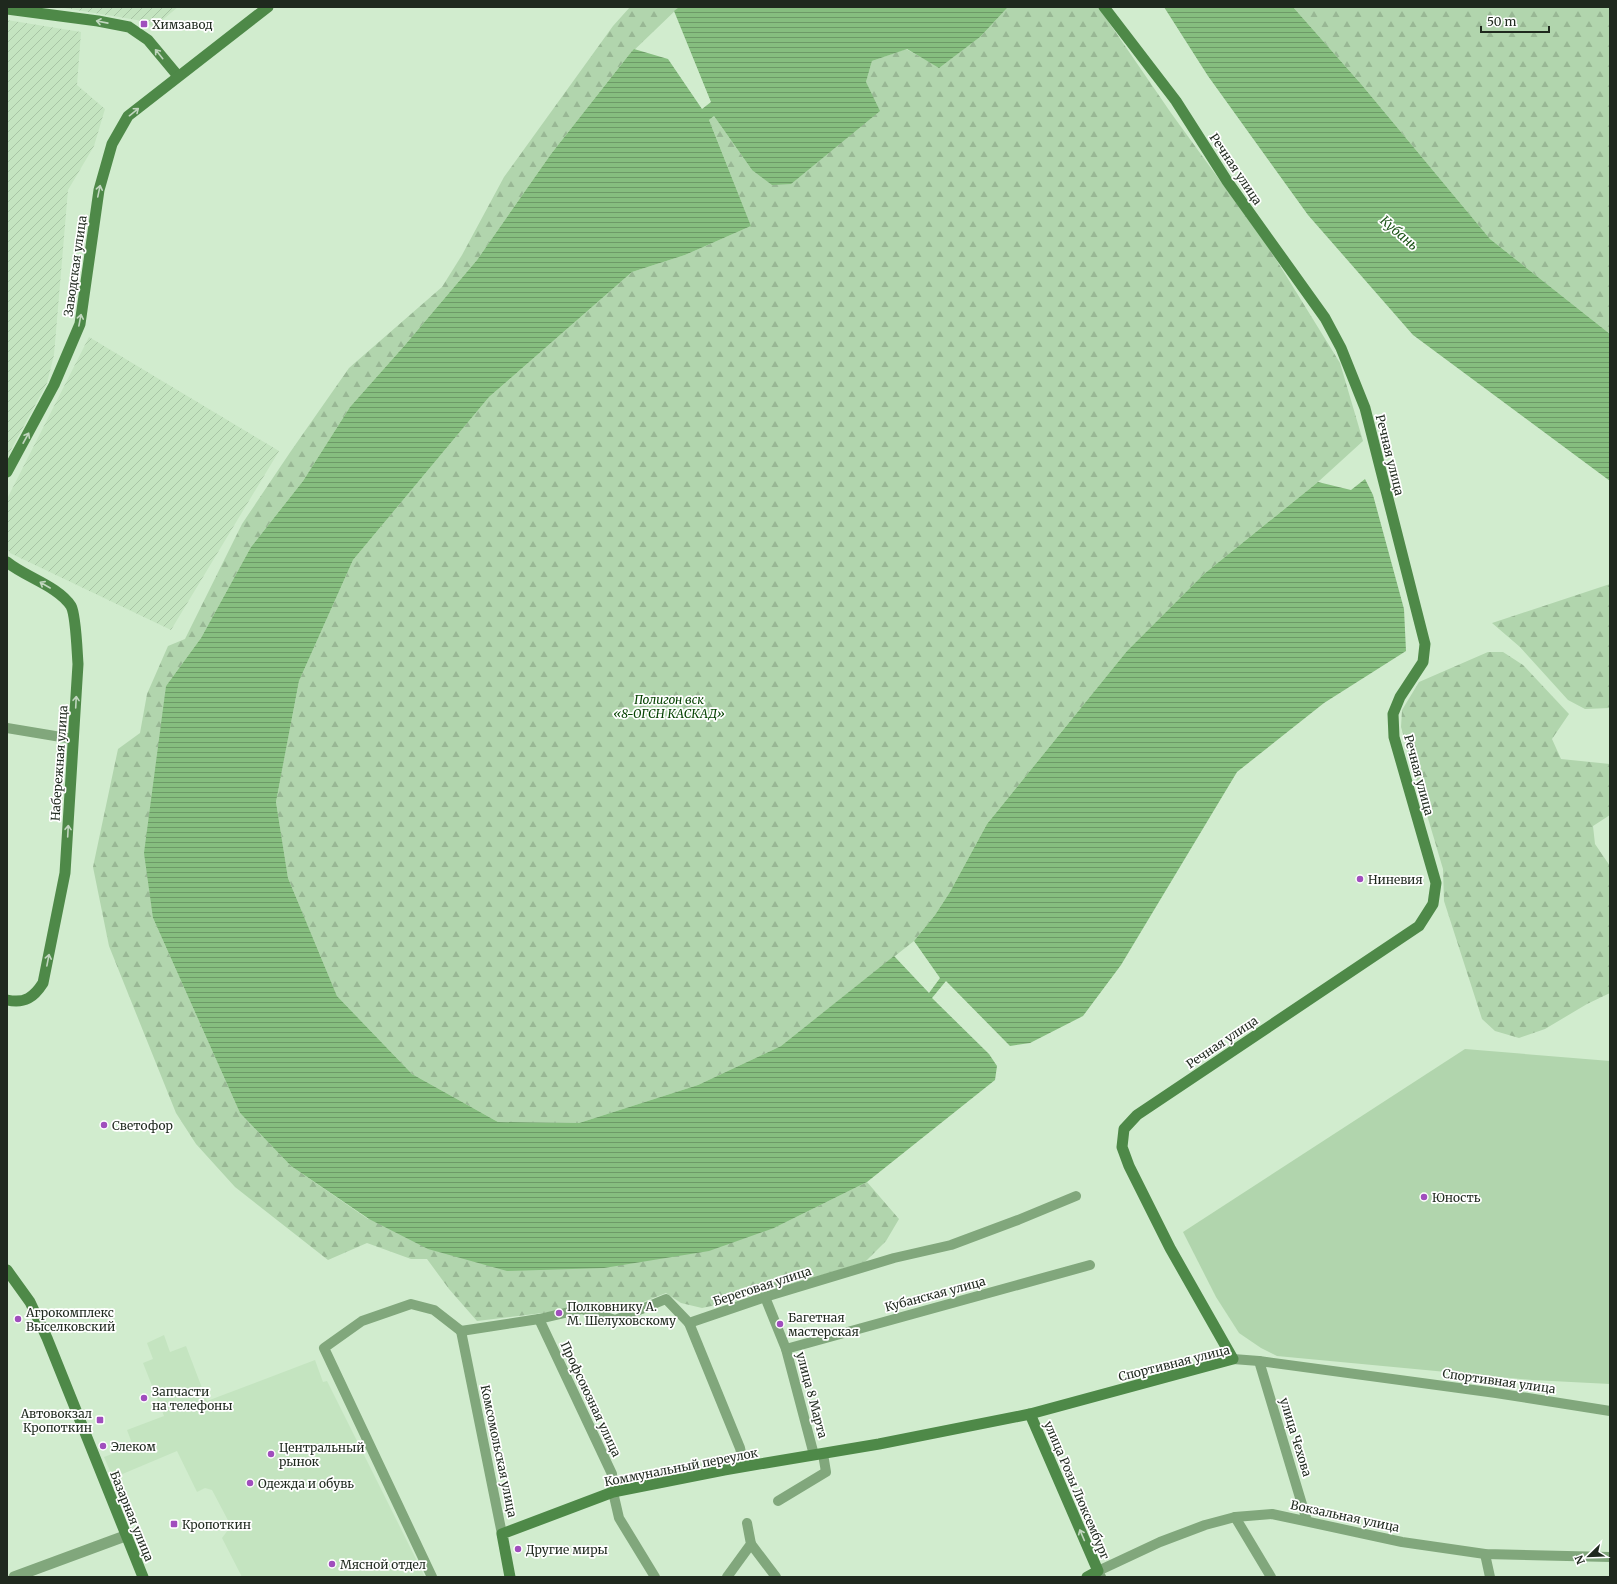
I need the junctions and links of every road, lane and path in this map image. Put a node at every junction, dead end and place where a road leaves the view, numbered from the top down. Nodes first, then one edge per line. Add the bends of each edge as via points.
1 (268, 7) edge
2 (1104, 7) edge
3 (7, 8) edge
4 (178, 76) junction
5 (7, 472) edge
6 (7, 562) edge
7 (7, 728) edge
8 (73, 739) junction
9 (7, 1000) edge
10 (1076, 1196) dead end
11 (1090, 1265) dead end
12 (7, 1270) edge
13 (765, 1297) junction
14 (539, 1319) junction
15 (689, 1323) junction
16 (461, 1331) junction
17 (786, 1349) junction
18 (1233, 1360) junction
19 (1259, 1361) junction
20 (1610, 1411) edge
21 (1030, 1414) junction
22 (819, 1454) junction
23 (744, 1466) junction
24 (613, 1492) junction
25 (778, 1501) dead end
26 (1235, 1517) junction
27 (1307, 1521) junction
28 (747, 1523) dead end
29 (502, 1534) junction
30 (126, 1536) junction
31 (751, 1544) junction
32 (1485, 1554) junction
33 (1610, 1557) edge
34 (1099, 1574) edge
35 (14, 1577) edge
36 (143, 1577) edge
37 (432, 1577) edge
38 (510, 1577) edge
39 (655, 1577) edge
40 (728, 1577) edge
41 (776, 1577) edge
42 (1087, 1577) edge
43 (1271, 1577) edge
44 (1490, 1577) edge

1 - 4 main road, Заводская улица
2 - 18 main road, Речная улица via 1176,101 1227,181 1325,318 1342,348 1365,408 1424,644 1423,662 1400,697 1393,714 1394,737 1436,883 1433,904 1419,926 1137,1114 1124,1129 1122,1147 1129,1166 1170,1248
4 -> 3 main road via 148,40 129,27
5 -> 4 main road, Заводская улица via 54,385 80,324 99,190 112,144 128,116
8 -> 6 main road, Набережная улица via 78,664 71,606 59,593
7 - 8 street
9 -> 8 main road, Набережная улица via 16,1002 35,996 43,983 65,873
10 - 13 street, Береговая улица via 951,1245 894,1258
11 - 17 street, Кубанская улица
12 - 30 main road, Базарная улица via 30,1302 47,1338
13 - 15 street, Береговая улица
13 - 17 street, улица 8 Марта
14 - 15 street via 582,1308 615,1320 666,1299
14 - 16 street
14 - 24 street, Профсоюзная улица via 612,1474
15 - 23 street via 740,1448
16 - 29 street, Комсомольская улица
16 - 37 street via 434,1310 411,1304 362,1321 324,1348
17 - 22 street, улица 8 Марта
18 - 19 street, Спортивная улица
18 - 21 main road, Спортивная улица
19 - 20 street, Спортивная улица
19 - 27 street, улица Чехова
21 - 22 main road, Спортивная улица
34 -> 21 main road, улица Розы Люксембург
22 - 23 main road, Коммунальный переулок
22 - 25 street via 826,1472
23 - 24 main road, Коммунальный переулок
24 - 29 main road, Коммунальный переулок
24 - 39 street, Профсоюзная улица via 619,1518
26 - 27 street, Вокзальная улица via 1272,1514
26 - 34 street, Вокзальная улица via 1160,1542
26 - 43 street
27 - 32 street, Вокзальная улица via 1402,1542
28 - 31 street
29 - 38 main road, Комсомольская улица
30 - 35 street
30 - 36 main road, Базарная улица
31 - 40 street
31 - 41 street
32 - 33 street, Вокзальная улица
32 - 44 street
34 - 42 main road, Вокзальная улица

